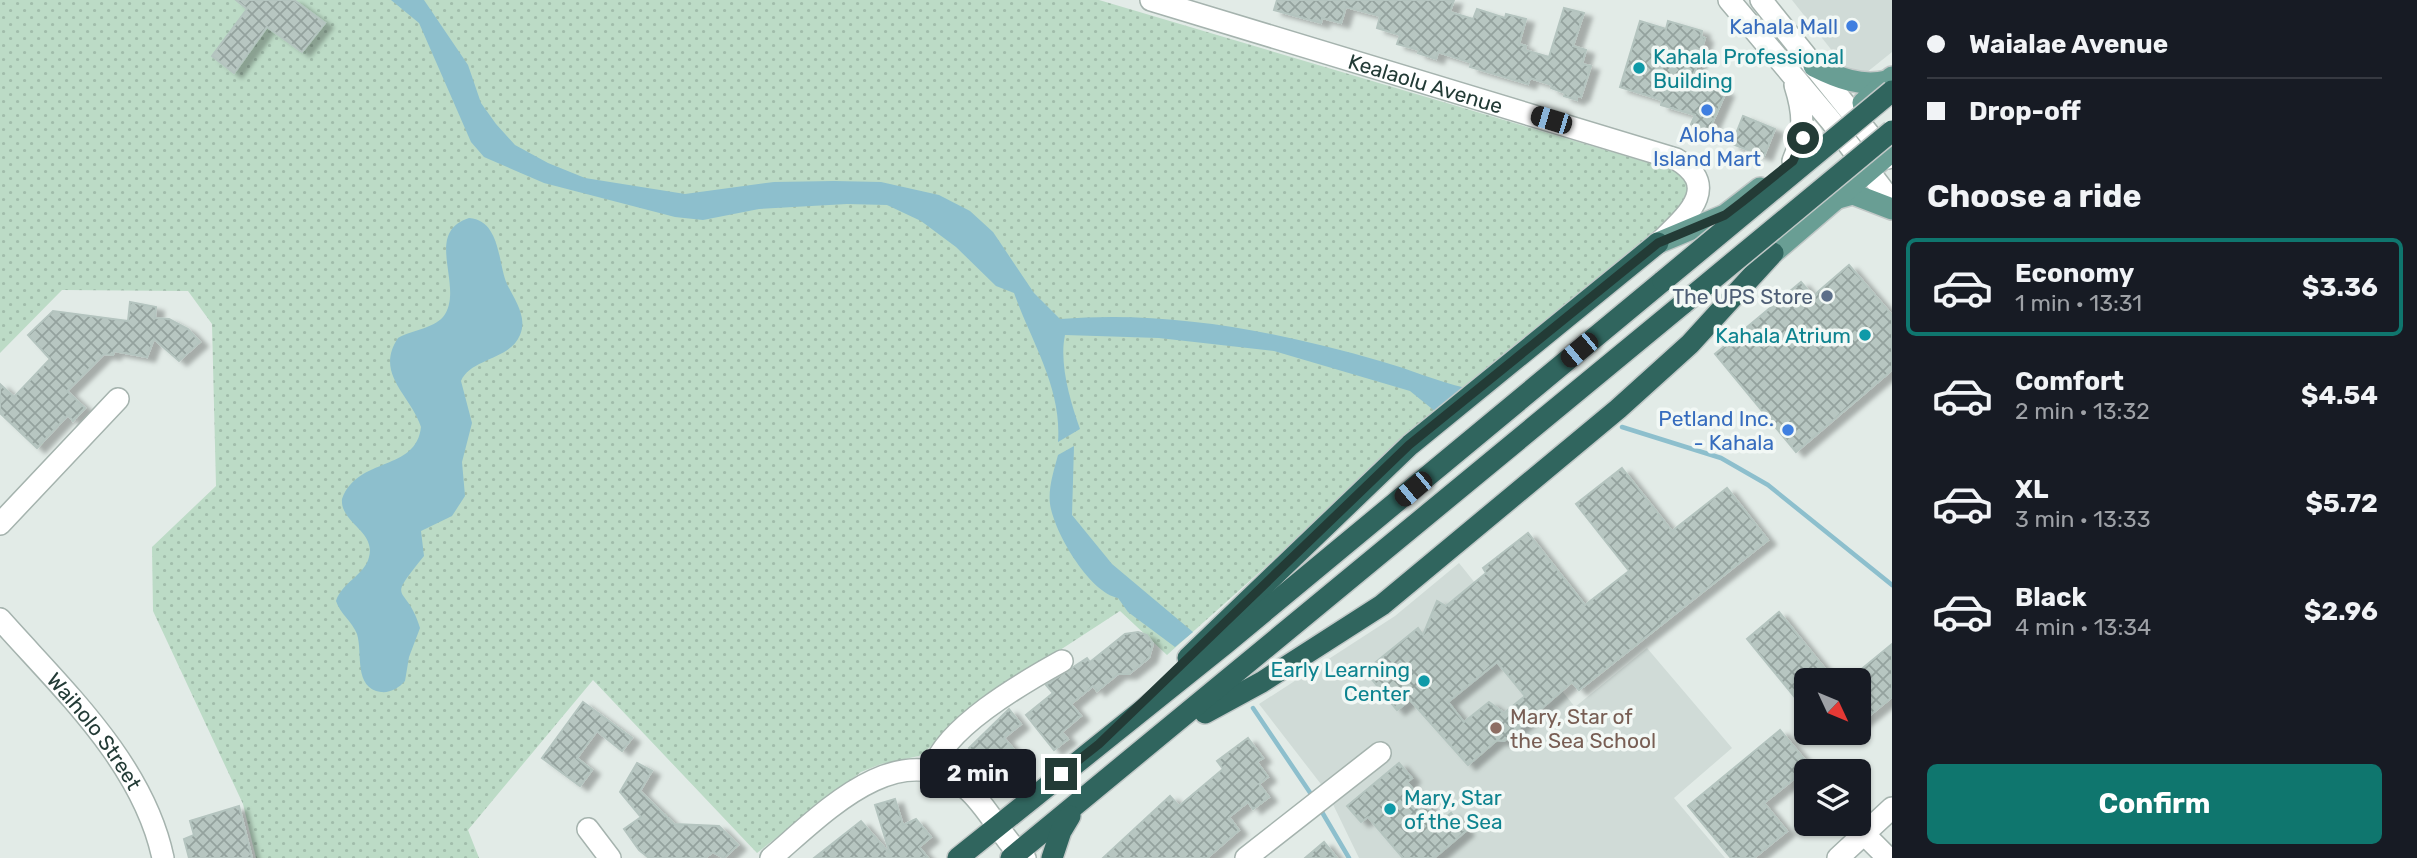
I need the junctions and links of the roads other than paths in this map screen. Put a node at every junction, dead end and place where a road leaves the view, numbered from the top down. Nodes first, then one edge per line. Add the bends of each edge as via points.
1 (1151, 0) edge
2 (1729, 0) edge
3 (1760, 0) edge
4 (1814, 66) junction
5 (1791, 73) junction
6 (1890, 83) edge
7 (1853, 112) junction
8 (1835, 127) junction
9 (1892, 131) edge
10 (1890, 156) edge
11 (1793, 161) junction
12 (1867, 170) junction
13 (1835, 198) junction
14 (1892, 202) edge
15 (1892, 208) edge
16 (1658, 243) junction
17 (1773, 253) joint
18 (118, 399) dead end
19 (0, 524) edge
20 (0, 619) edge
21 (1062, 661) dead end
22 (1163, 735) junction
23 (1099, 744) junction
24 (1380, 753) dead end
25 (932, 772) junction
26 (1085, 798) junction
27 (1892, 808) edge
28 (999, 824) junction
29 (1871, 828) edge
30 (589, 830) dead end
31 (1862, 836) edge
32 (1866, 836) edge
33 (1018, 857) edge
34 (163, 858) edge
35 (610, 858) edge
36 (771, 858) edge
37 (958, 858) edge
38 (1052, 858) edge
39 (1247, 858) edge
40 (1838, 858) edge
41 (1888, 858) edge

1 - 16 street, Kealaolu Avenue via 1676,159 1693,173 1699,194 1694,208
2 - 5 street
3 - 4 street
4 - 6 main road via 1848,80
4 - 7 street
5 - 8 street
5 - 11 street via 1803,110 1803,138
6 - 7 main road
6 - 23 highway, bridge via 1663,281
7 - 8 main road
7 - 10 street
8 - 11 main road
8 - 12 street
9 - 22 highway, bridge
10 - 12 main road
11 - 16 main road via 1725,215
12 - 13 main road
12 - 14 street
13 - 15 main road via 1853,194
13 - 17 main road
16 - 23 highway via 1409,445
17 - 22 highway via 1712,323 1618,409 1382,605 1262,682
18 - 19 street
20 - 34 street, Waiholo Street via 118,758 150,820
21 - 25 street via 969,725 944,747
22 - 26 highway
23 - 28 highway
24 - 39 street
25 - 28 street via 966,788
25 - 36 street via 875,777
26 - 33 highway
26 - 38 highway via 1061,831
27 - 29 street
28 - 33 street
28 - 37 highway
30 - 35 street
31 - 40 street
32 - 41 street

